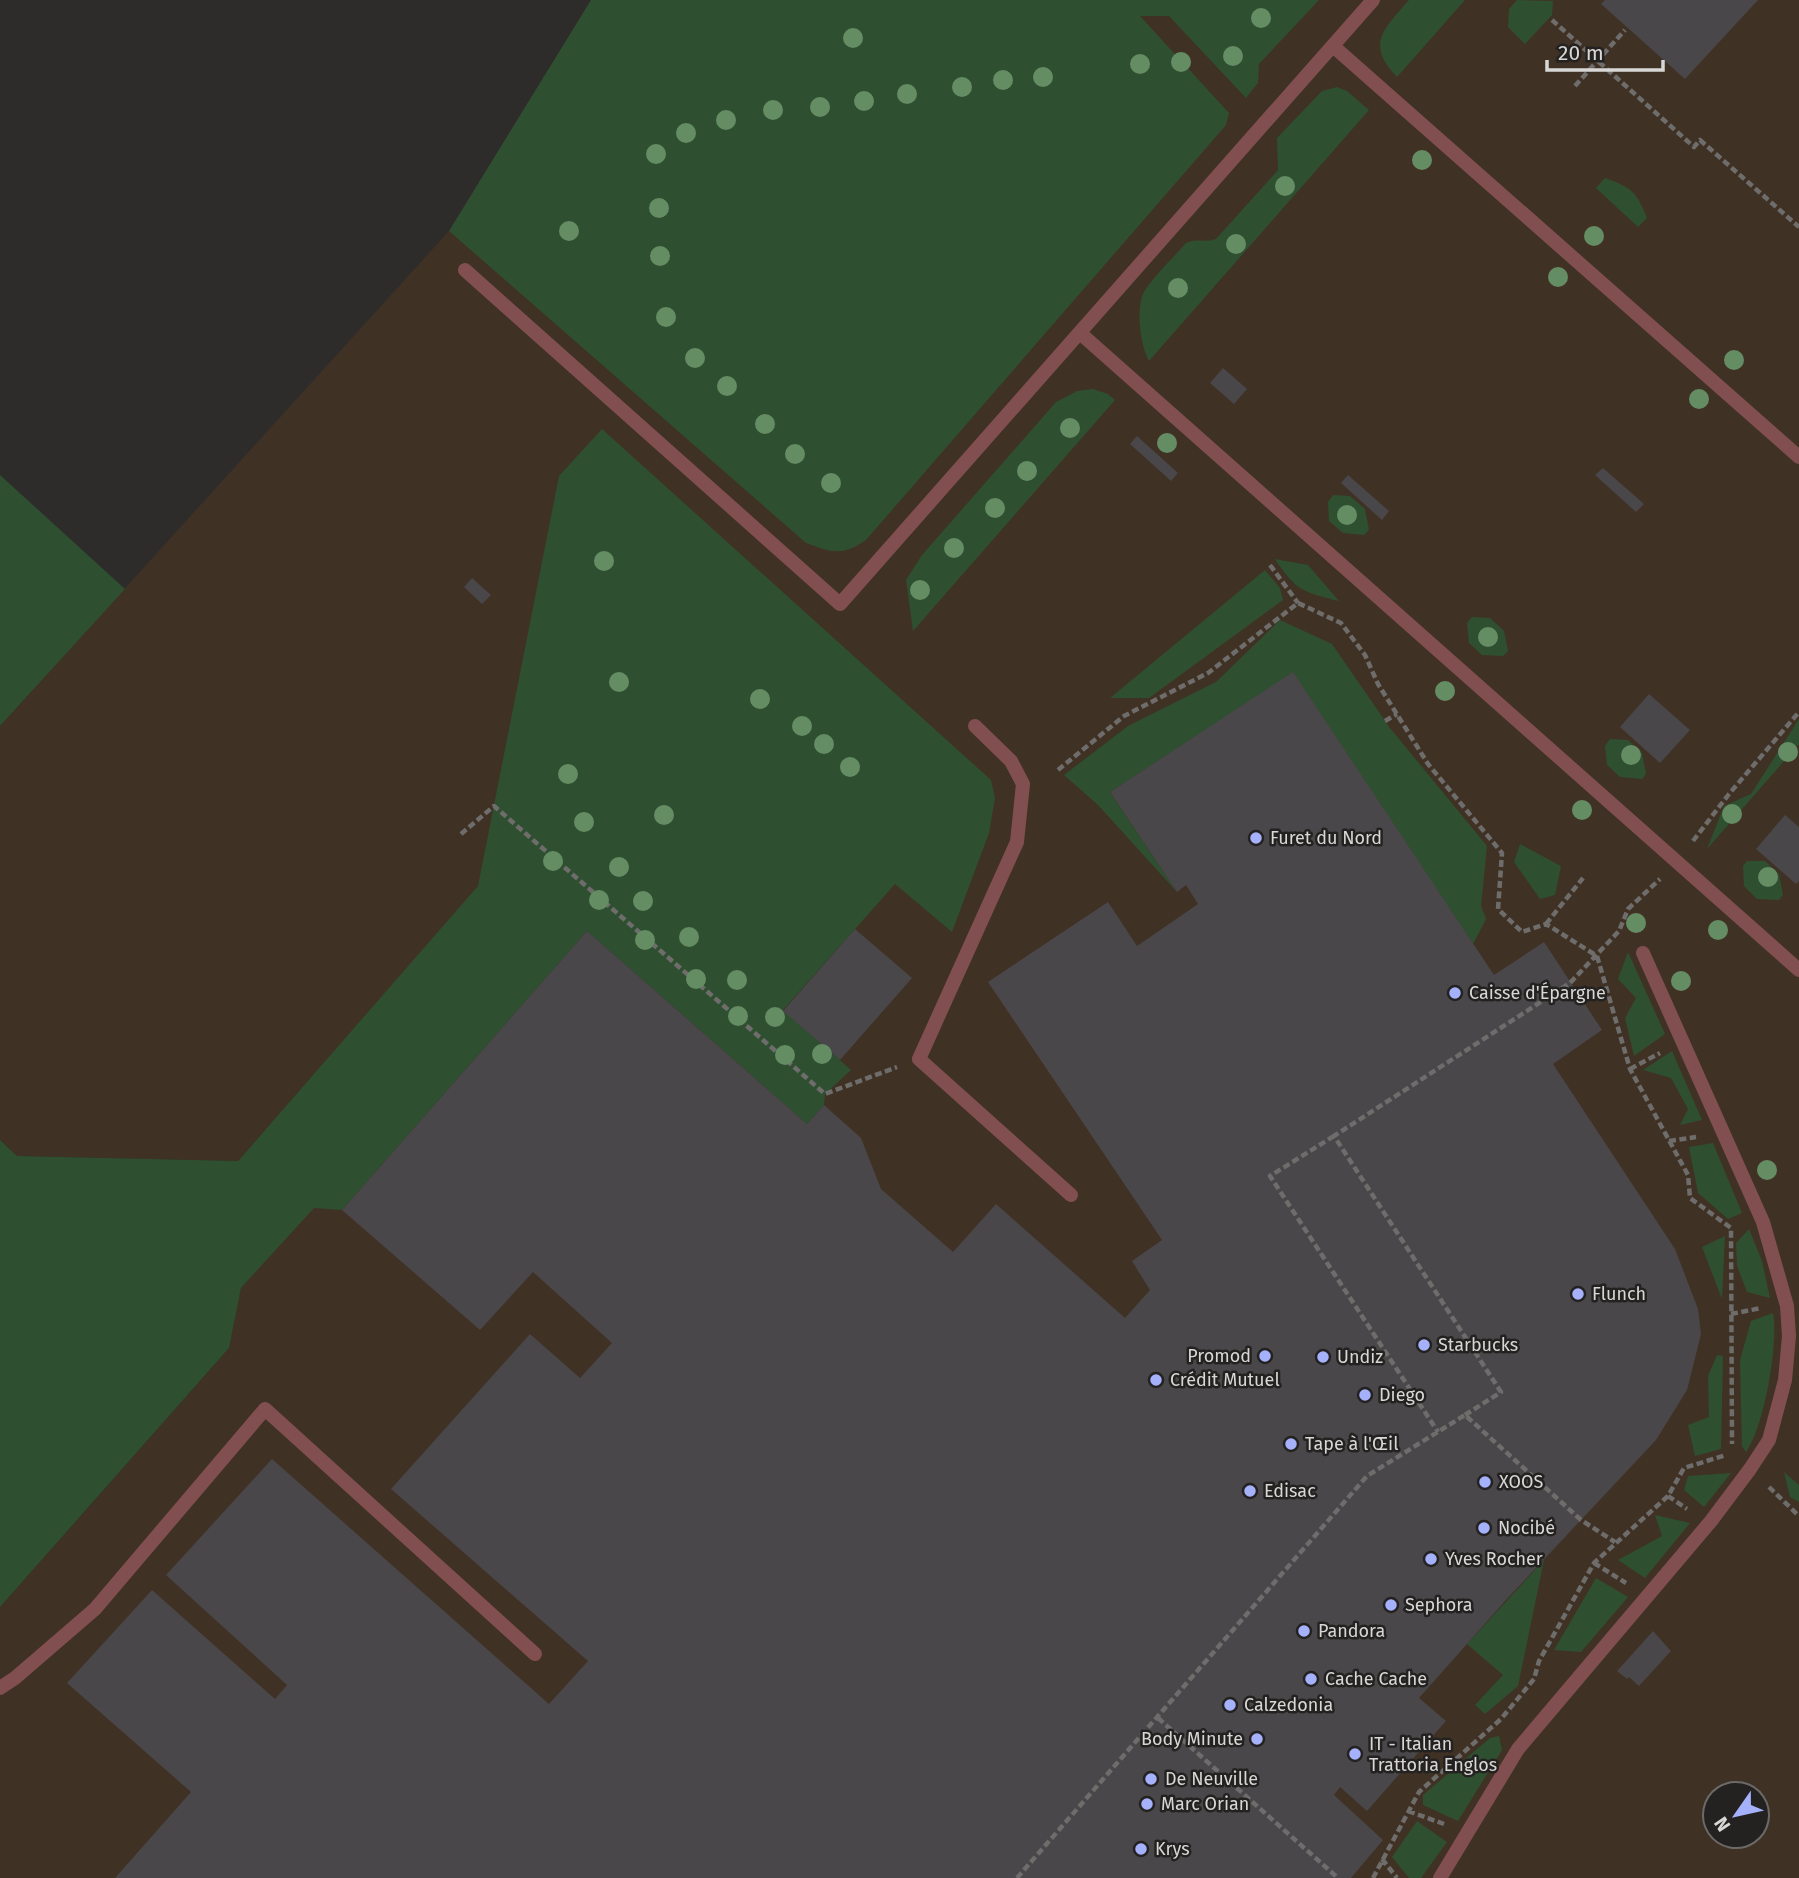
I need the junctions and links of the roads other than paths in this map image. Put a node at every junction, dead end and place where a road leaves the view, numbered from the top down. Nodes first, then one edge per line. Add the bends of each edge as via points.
1 (1373, 0) edge
2 (1333, 46) junction
3 (465, 270) dead end
4 (1080, 333) junction
5 (1799, 457) edge
6 (975, 726) dead end
7 (1643, 953) dead end
8 (1799, 970) edge
9 (1071, 1195) dead end
10 (1799, 1325) edge
11 (1789, 1336) junction
12 (535, 1654) dead end
13 (0, 1688) edge
14 (1440, 1878) edge

1 - 2 lane
2 - 4 lane
2 - 5 lane
3 - 4 lane via 840,604
4 - 8 lane
6 - 9 lane via 1011,761 1023,784 1017,842 919,1059
7 - 11 lane via 1763,1222 1787,1306
10 - 11 lane
11 - 14 lane via 1785,1380 1769,1440 1711,1521 1518,1749
12 - 13 lane via 265,1409 95,1609

